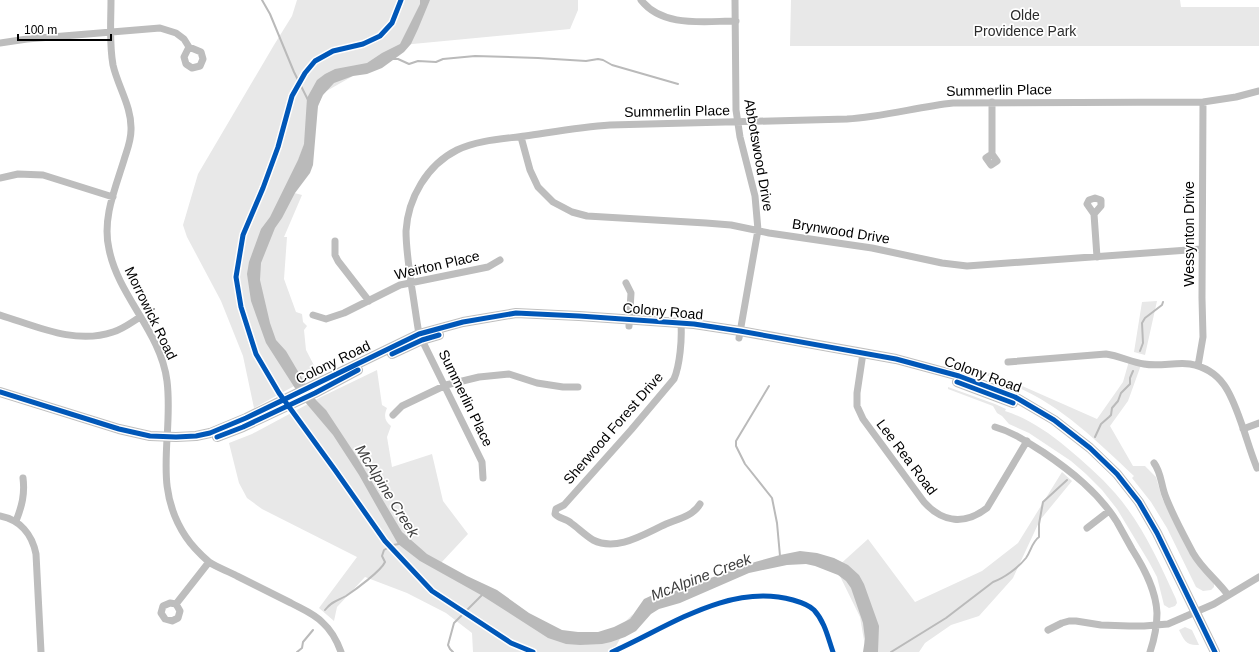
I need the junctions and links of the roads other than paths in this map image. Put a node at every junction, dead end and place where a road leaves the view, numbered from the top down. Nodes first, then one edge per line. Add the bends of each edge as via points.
1 (111, 0) edge
2 (641, 0) edge
3 (736, 0) edge
4 (736, 21) junction
5 (110, 32) junction
6 (0, 43) edge
7 (189, 47) dead end
8 (1259, 91) edge
9 (992, 102) junction
10 (1203, 102) junction
11 (737, 122) junction
12 (521, 137) junction
13 (992, 154) dead end
14 (0, 178) edge
15 (113, 196) junction
16 (1094, 214) dead end
17 (758, 230) junction
18 (335, 241) dead end
19 (1202, 250) junction
20 (1097, 257) junction
21 (500, 260) dead end
22 (412, 283) junction
23 (626, 283) dead end
24 (368, 300) junction
25 (0, 315) edge
26 (313, 315) dead end
27 (140, 317) junction
28 (630, 323) junction
29 (681, 327) junction
30 (739, 334) junction
31 (421, 337) junction
32 (863, 356) junction
33 (1008, 362) dead end
34 (1198, 366) junction
35 (446, 385) junction
36 (578, 387) dead end
37 (0, 392) edge
38 (0, 399) edge
39 (393, 415) dead end
40 (1259, 423) edge
41 (995, 427) dead end
42 (1243, 429) junction
43 (167, 440) junction
44 (1027, 441) junction
45 (1154, 463) dead end
46 (1257, 468) dead end
47 (23, 478) dead end
48 (483, 478) dead end
49 (700, 504) dead end
50 (1109, 511) junction
51 (0, 516) edge
52 (16, 521) junction
53 (1087, 528) dead end
54 (209, 562) junction
55 (1259, 577) edge
56 (1228, 595) junction
57 (176, 604) dead end
58 (1193, 613) junction
59 (1156, 626) junction
60 (1048, 630) dead end
61 (41, 652) edge
62 (341, 652) edge
63 (1150, 652) edge
64 (1209, 652) edge
65 (1215, 652) edge

1 - 5 street, Morrowick Road
2 - 4 street via 654,12 668,19
3 - 4 street, Abbotswood Drive
4 - 11 street, Abbotswood Drive
5 - 6 street
5 - 7 street via 160,28 176,33
5 - 15 street, Morrowick Road via 113,62 129,111 131,131
8 - 10 street, Summerlin Place
9 - 10 street, Summerlin Place
9 - 11 street, Summerlin Place via 946,104 859,119
9 - 13 street
10 - 19 street, Wessynton Drive
11 - 12 street, Summerlin Place via 610,125
11 - 17 street, Abbotswood Drive via 755,196
12 - 17 street, Brynwood Drive via 530,170 538,187 553,202 572,212 587,216 706,223
12 - 22 street, Summerlin Place via 465,147 442,160 426,177 414,198 406,230
14 - 15 street via 18,174 43,175
15 - 27 street, Morrowick Road via 107,231 109,252 115,271
16 - 20 street
17 - 20 street, Brynwood Drive via 960,265
17 - 30 street, Abbotswood Drive
18 - 24 street via 338,261
19 - 20 street, Brynwood Drive
19 - 34 street, Wessynton Drive via 1203,337
21 - 22 street, Weirton Place via 488,266
22 - 24 street, Weirton Place via 400,285
22 - 31 street, Summerlin Place via 415,314
23 - 28 street via 631,293
24 - 26 street, Weirton Place via 326,319
25 - 27 street via 63,334 87,337 113,332
27 - 43 street, Morrowick Road via 155,345 165,372 168,396
28 - 29 main road, Colony Road
28 - 31 main road, Colony Road via 579,316 516,313 463,322
29 - 30 main road, Colony Road
29 - 49 street, Sherwood Forest Drive via 674,379 564,505 556,509 555,514 569,521 592,539 614,544 623,543 690,514
30 - 32 main road, Colony Road
31 - 35 street, Summerlin Place
31 - 43 main road, Colony Road via 210,436
32 - 44 street, Lee Rea Road via 857,393 863,419 924,502 930,509 947,518 965,519 987,508
32 - 58 main road, Colony Road via 924,366 1015,397 1079,438 1117,474 1139,502 1157,533
33 - 34 street via 1106,354 1146,365 1180,363
34 - 42 street via 1214,374 1229,391
35 - 36 street via 480,377 509,374 537,383
35 - 39 street via 402,406
35 - 48 street, Summerlin Place via 482,462
37 - 43 main road, Colony Road
38 - 43 main road, Colony Road via 116,434 147,441
40 - 42 street
41 - 44 street
42 - 46 street
43 - 54 street, Morrowick Road via 165,472 170,503 187,538
44 - 50 street via 1077,476
45 - 56 street via 1160,473 1164,494 1194,553 1205,570 1219,582
47 - 52 street via 23,499
50 - 53 street
50 - 59 street via 1148,579 1157,612
51 - 52 street
52 - 61 street via 29,534 36,554
54 - 57 street
54 - 62 street, Morrowick Road via 318,618 332,634
55 - 56 street
56 - 58 street
58 - 59 street
58 - 64 main road, Colony Road
58 - 65 main road, Colony Road
59 - 60 street via 1102,625 1076,620
59 - 63 street

